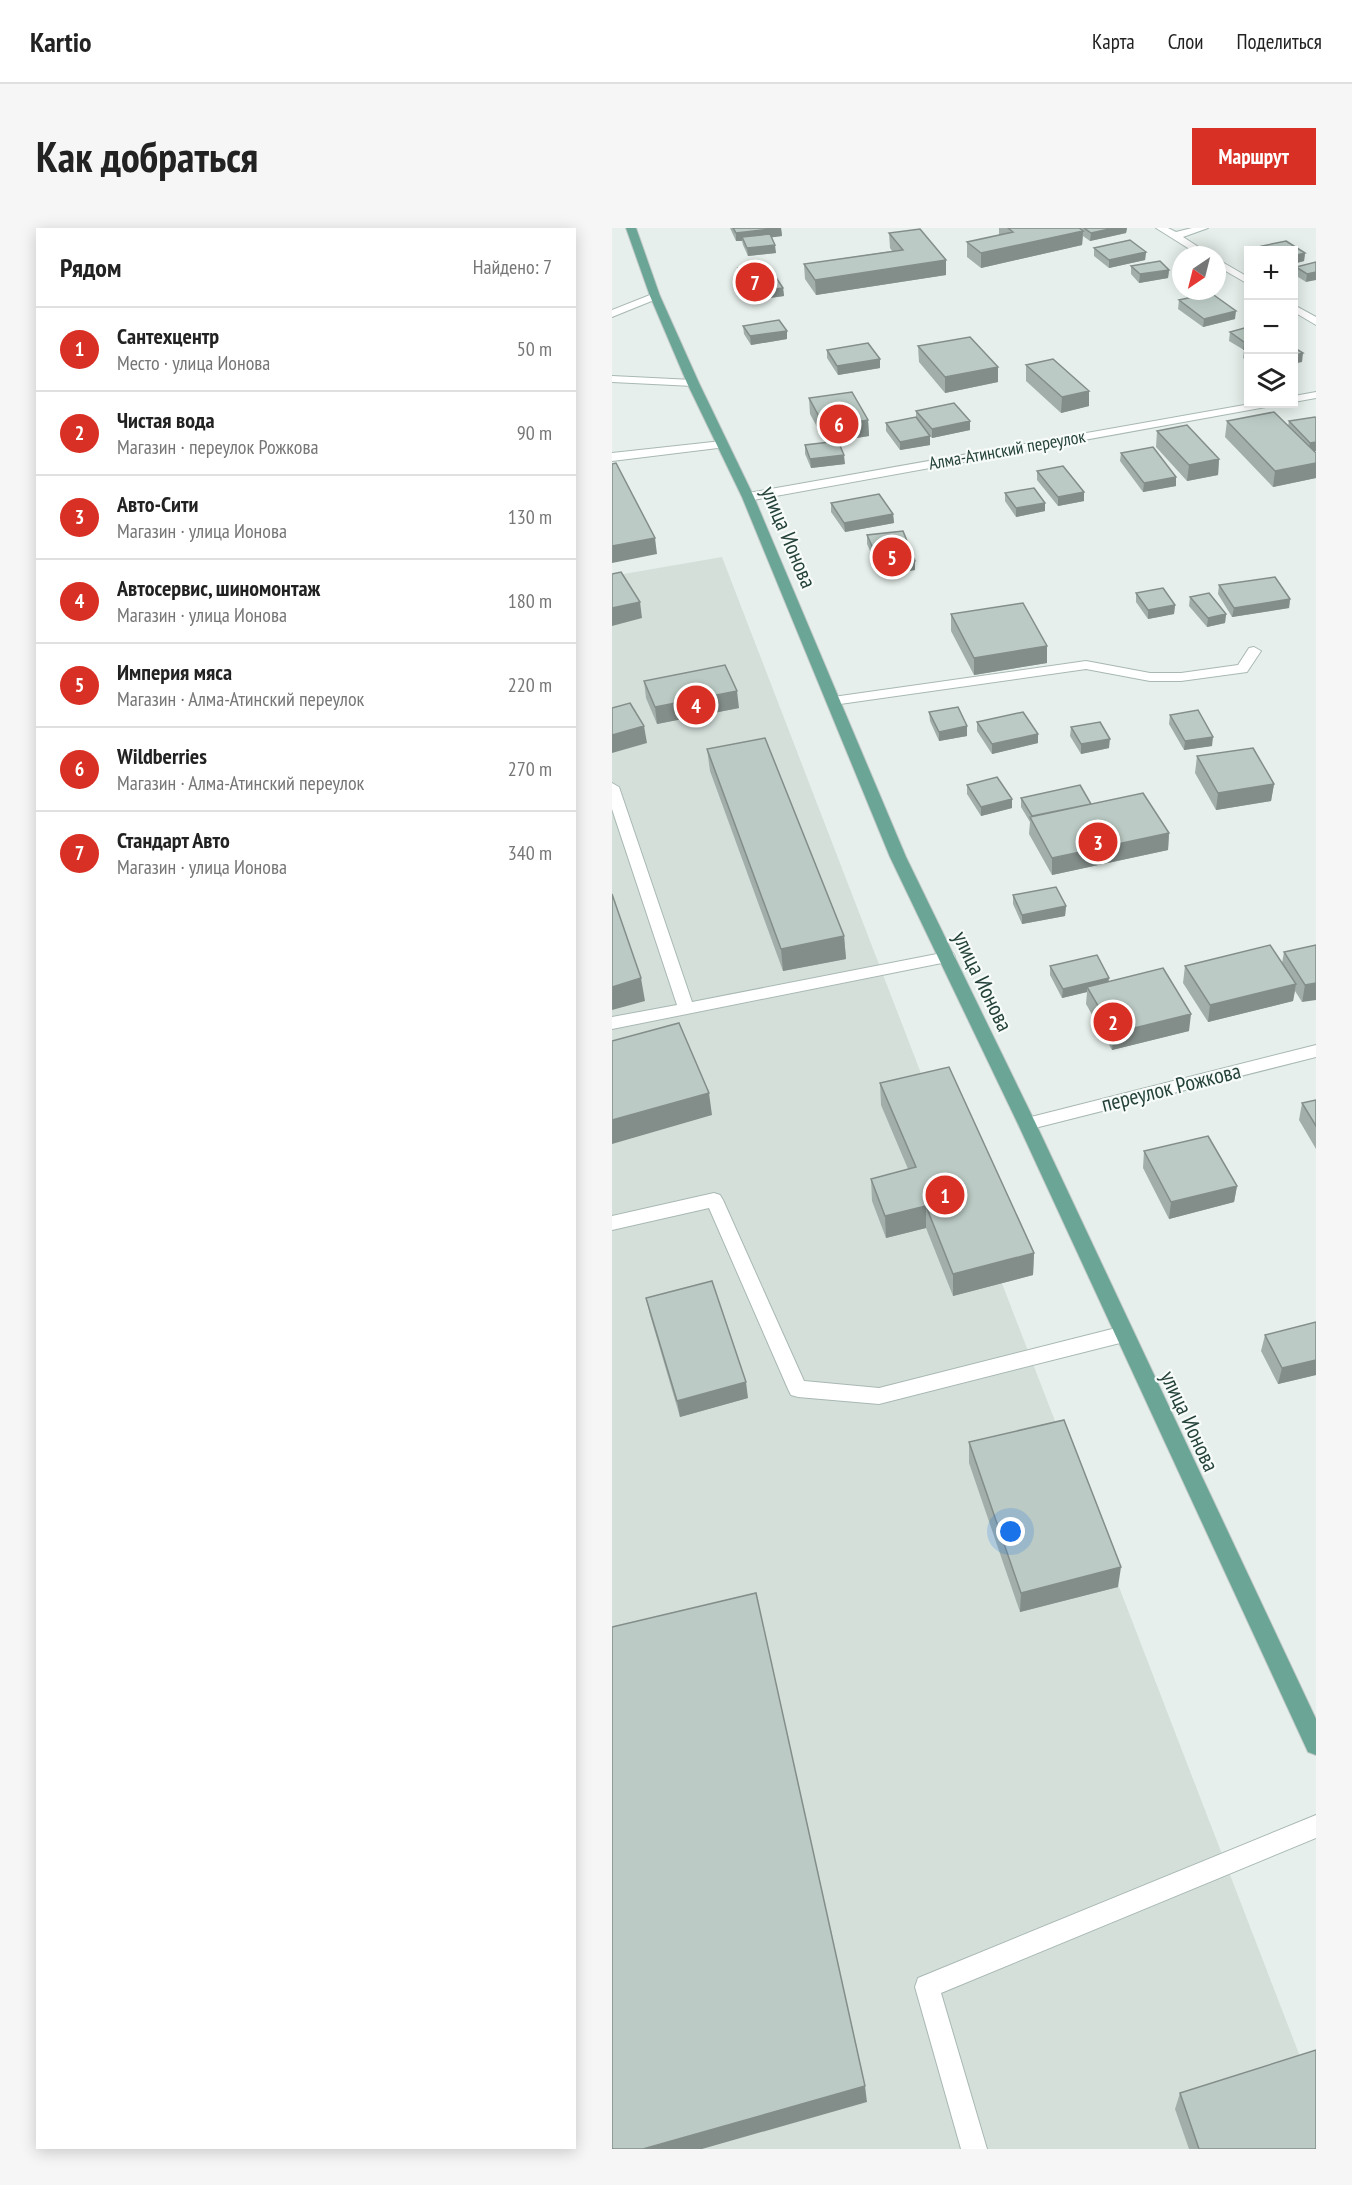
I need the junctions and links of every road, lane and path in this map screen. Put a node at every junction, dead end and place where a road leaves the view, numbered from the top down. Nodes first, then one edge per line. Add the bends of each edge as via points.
1 (621, 228) edge
2 (631, 228) edge
3 (1161, 228) edge
4 (1203, 228) edge
5 (1174, 236) junction
6 (1191, 246) edge
7 (641, 259) junction
8 (1226, 268) edge
9 (1244, 279) edge
10 (655, 296) junction
11 (1298, 311) edge
12 (612, 314) edge
13 (1316, 322) edge
14 (612, 379) edge
15 (693, 383) junction
16 (1316, 394) edge
17 (1298, 398) edge
18 (1244, 408) edge
19 (723, 445) junction
20 (612, 457) edge
21 (748, 497) junction
22 (1254, 651) dead end
23 (833, 701) junction
24 (612, 787) edge
25 (947, 957) junction
26 (686, 1008) junction
27 (612, 1023) edge
28 (1316, 1051) edge
29 (1026, 1124) junction
30 (612, 1223) edge
31 (1124, 1334) junction
32 (1316, 1744) edge
33 (1316, 1826) edge
34 (974, 2149) edge

1 - 7 main road
2 - 7 main road, улица Ионова
3 - 5 street
4 - 5 street
5 - 6 street
7 - 10 main road, улица Ионова
8 - 9 street
10 - 12 street
10 - 15 main road, улица Ионова
11 - 13 street
14 - 15 street
15 - 19 main road, улица Ионова
16 - 17 street
18 - 21 street, Алма-Атинский переулок
19 - 20 street
19 - 21 main road, улица Ионова
21 - 23 main road, улица Ионова
22 - 23 street via 1242,669 1181,677 1086,666
23 - 25 main road, улица Ионова via 898,856
24 - 26 street
25 - 26 street
25 - 29 main road, улица Ионова
26 - 27 street
28 - 29 street, переулок Рожкова
29 - 31 main road, улица Ионова
30 - 31 street via 714,1200 798,1389 879,1396
31 - 32 main road, улица Ионова
33 - 34 street via 927,1987

